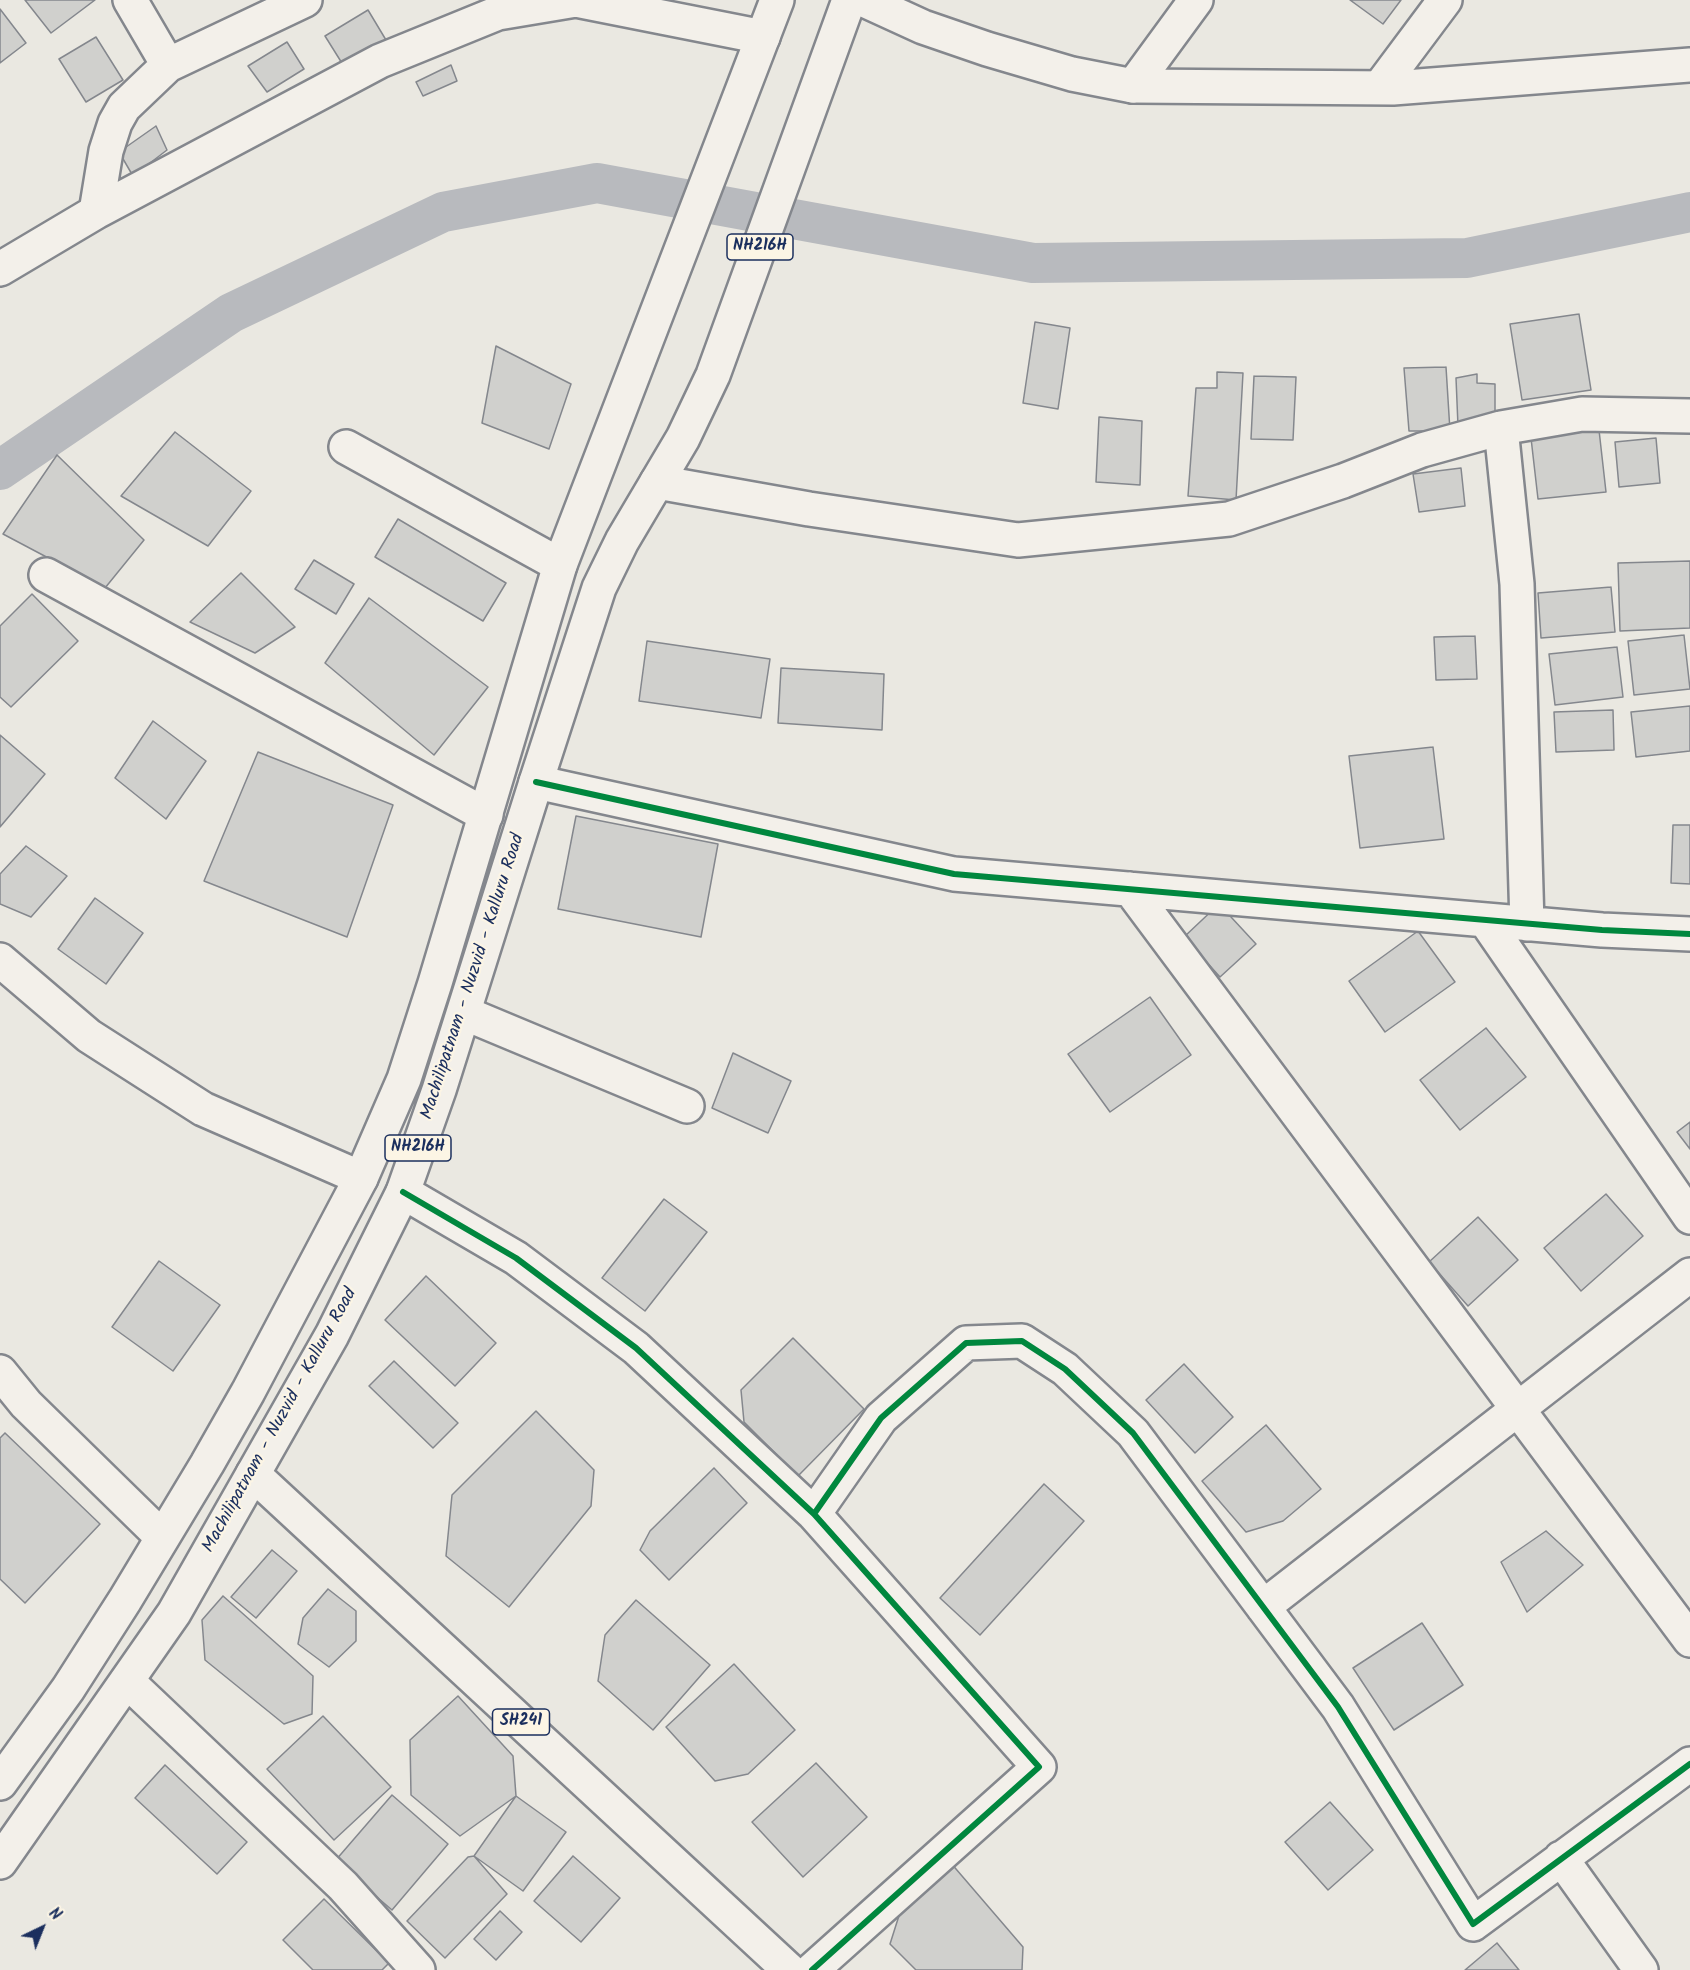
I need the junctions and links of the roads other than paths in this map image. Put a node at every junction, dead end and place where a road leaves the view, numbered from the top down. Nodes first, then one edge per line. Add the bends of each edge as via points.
1 (130, 0) edge
2 (305, 0) edge
3 (576, 0) edge
4 (777, 0) edge
5 (849, 0) edge
6 (864, 0) edge
7 (1196, 0) edge
8 (1445, 0) edge
9 (763, 37) junction
10 (168, 65) junction
11 (1690, 65) edge
12 (1133, 87) junction
13 (1380, 87) junction
14 (96, 212) junction
15 (0, 269) edge
16 (1690, 416) edge
17 (1501, 428) junction
18 (346, 447) dead end
19 (657, 482) junction
20 (560, 565) junction
21 (46, 575) dead end
22 (536, 782) junction
23 (486, 815) junction
24 (1130, 889) junction
25 (1485, 920) junction
26 (1527, 924) junction
27 (1690, 934) edge
28 (0, 960) edge
29 (464, 1013) junction
30 (687, 1106) dead end
31 (362, 1178) junction
32 (403, 1192) junction
33 (1690, 1217) edge
34 (1690, 1275) edge
35 (0, 1372) edge
36 (1518, 1408) junction
37 (253, 1474) junction
38 (814, 1514) junction
39 (162, 1537) junction
40 (1263, 1607) junction
41 (1690, 1640) edge
42 (127, 1681) junction
43 (1690, 1764) edge
44 (0, 1783) edge
45 (1561, 1858) junction
46 (0, 1862) edge
47 (418, 1970) edge
48 (789, 1970) edge
49 (812, 1970) edge
50 (1641, 1970) edge

1 - 10 main road
2 - 10 main road
3 - 9 main road
3 - 14 main road via 498,13 380,61
4 - 9 main road, NH216H
5 - 19 main road, Machilipatnam - Nuzvid - Kalluru Road / NH216H via 712,375 683,438
6 - 12 main road via 987,50
7 - 12 main road
8 - 13 main road
9 - 20 main road, Machilipatnam - Nuzvid - Kalluru Road / NH216H
10 - 14 main road via 124,107 114,123
11 - 13 main road
12 - 13 main road
14 - 15 main road
16 - 17 main road via 1582,414
17 - 19 main road via 1422,450 1229,519 1018,540
17 - 26 main road via 1517,584
18 - 20 main road
19 - 22 main road, Machilipatnam - Nuzvid - Kalluru Road / NH216H via 599,588
20 - 23 main road, Machilipatnam - Nuzvid - Kalluru Road / NH216H
21 - 23 main road
22 - 24 main road via 954,874
22 - 29 main road, Machilipatnam - Nuzvid - Kalluru Road / NH216H
23 - 31 main road, Machilipatnam - Nuzvid - Kalluru Road / NH216H via 405,1079
24 - 25 main road
24 - 36 main road
25 - 26 main road
25 - 33 main road
26 - 27 main road
28 - 31 main road via 88,1036 203,1109
29 - 30 main road
29 - 32 main road, Machilipatnam - Nuzvid - Kalluru Road / NH216H
31 - 39 main road, Machilipatnam - Nuzvid - Kalluru Road / NH216H via 248,1392
32 - 37 main road, Machilipatnam - Nuzvid - Kalluru Road / NH216H via 332,1335
32 - 38 main road via 516,1258 636,1348
34 - 36 main road
35 - 39 main road via 26,1404
36 - 40 main road
36 - 41 main road
37 - 42 main road, Machilipatnam - Nuzvid - Kalluru Road / NH216H via 174,1613
37 - 48 main road, SH241
38 - 40 main road via 882,1419 966,1343 1022,1341 1065,1369 1133,1433
38 - 49 main road via 1039,1767
39 - 44 main road, Machilipatnam - Nuzvid - Kalluru Road / NH216H via 68,1689
40 - 45 main road via 1338,1707 1473,1924
42 - 46 main road, Machilipatnam - Nuzvid - Kalluru Road / NH216H
42 - 47 main road via 343,1886
43 - 45 main road
45 - 50 main road

